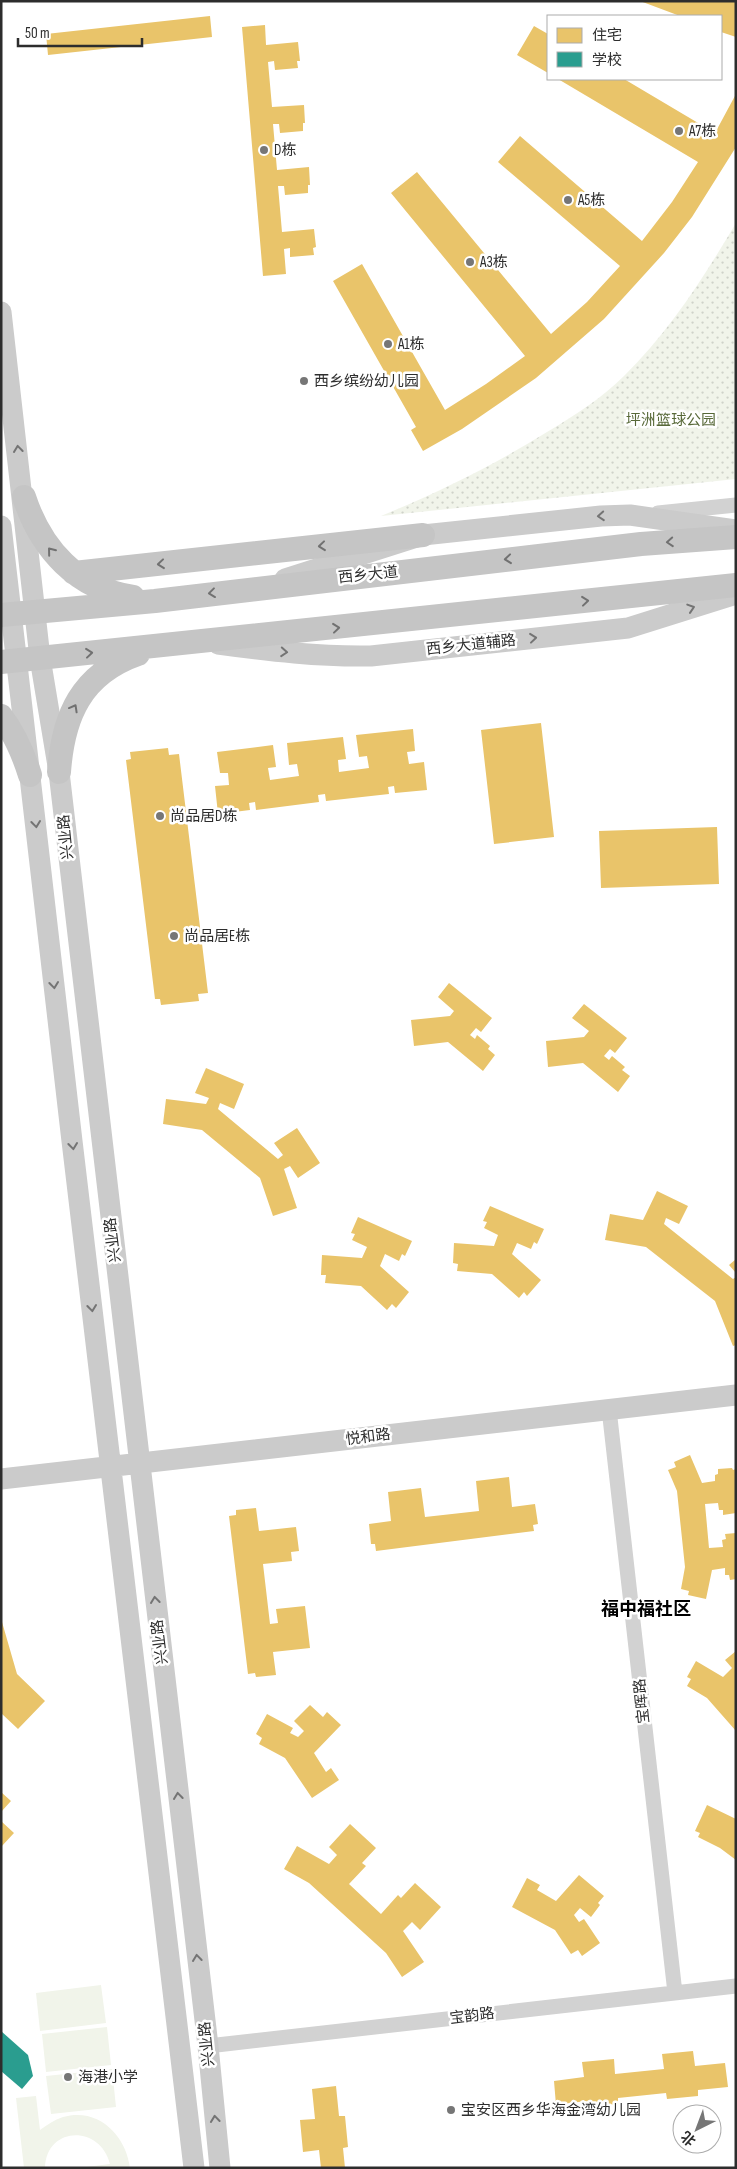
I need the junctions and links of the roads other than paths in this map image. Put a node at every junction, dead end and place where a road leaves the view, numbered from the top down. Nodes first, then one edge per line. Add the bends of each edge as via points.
1 (1, 312) edge
2 (24, 497) junction
3 (736, 505) edge
4 (630, 515) junction
5 (1, 526) edge
6 (736, 530) edge
7 (423, 535) junction
8 (736, 537) edge
9 (74, 573) junction
10 (736, 585) edge
11 (260, 587) junction
12 (736, 594) edge
13 (155, 601) junction
14 (36, 612) junction
15 (6, 615) edge
16 (201, 642) junction
17 (161, 646) junction
18 (40, 658) junction
19 (9, 661) edge
20 (1, 716) edge
21 (59, 772) junction
22 (30, 775) junction
23 (736, 1395) edge
24 (609, 1409) junction
25 (139, 1463) junction
26 (111, 1466) junction
27 (1, 1479) edge
28 (736, 1986) edge
29 (675, 1993) junction
30 (208, 2046) junction
31 (194, 2168) edge
32 (220, 2168) edge

2 -> 1 main road, 兴业路
9 -> 2 main road via 54,555 39,534
2 - 14 main road, 兴业路
3 - 4 street
4 - 6 main road
4 -> 7 main road
5 - 15 main road, 兴业路
7 -> 9 main road
7 - 11 main road
8 -> 11 main road, 西乡大道 via 631,545
9 - 13 main road via 112,592
16 -> 10 main road
11 -> 13 main road, 西乡大道
16 -> 12 main road, 西乡大道辅路 via 276,652 371,656 628,628
13 - 14 main road, 西乡大道
14 - 15 main road, 西乡大道
14 - 18 main road, 兴业路
15 - 19 main road, 兴业路
16 - 17 main road
18 -> 17 main road
21 -> 17 main road via 64,729 87,688 111,667
18 - 19 main road
18 - 21 main road, 兴业路
19 - 22 main road, 兴业路
20 - 22 main road via 12,729
21 - 25 main road, 兴业路
22 -> 26 main road, 兴业路
23 - 24 main road, 悦和路
24 - 25 main road, 悦和路
24 - 29 street, 宝晖路
25 - 26 main road, 悦和路
30 -> 25 main road, 兴业路
26 - 27 main road, 悦和路
26 - 31 main road, 兴业路
28 - 29 street, 宝韵路
29 - 30 street, 宝韵路
32 -> 30 main road, 兴业路

